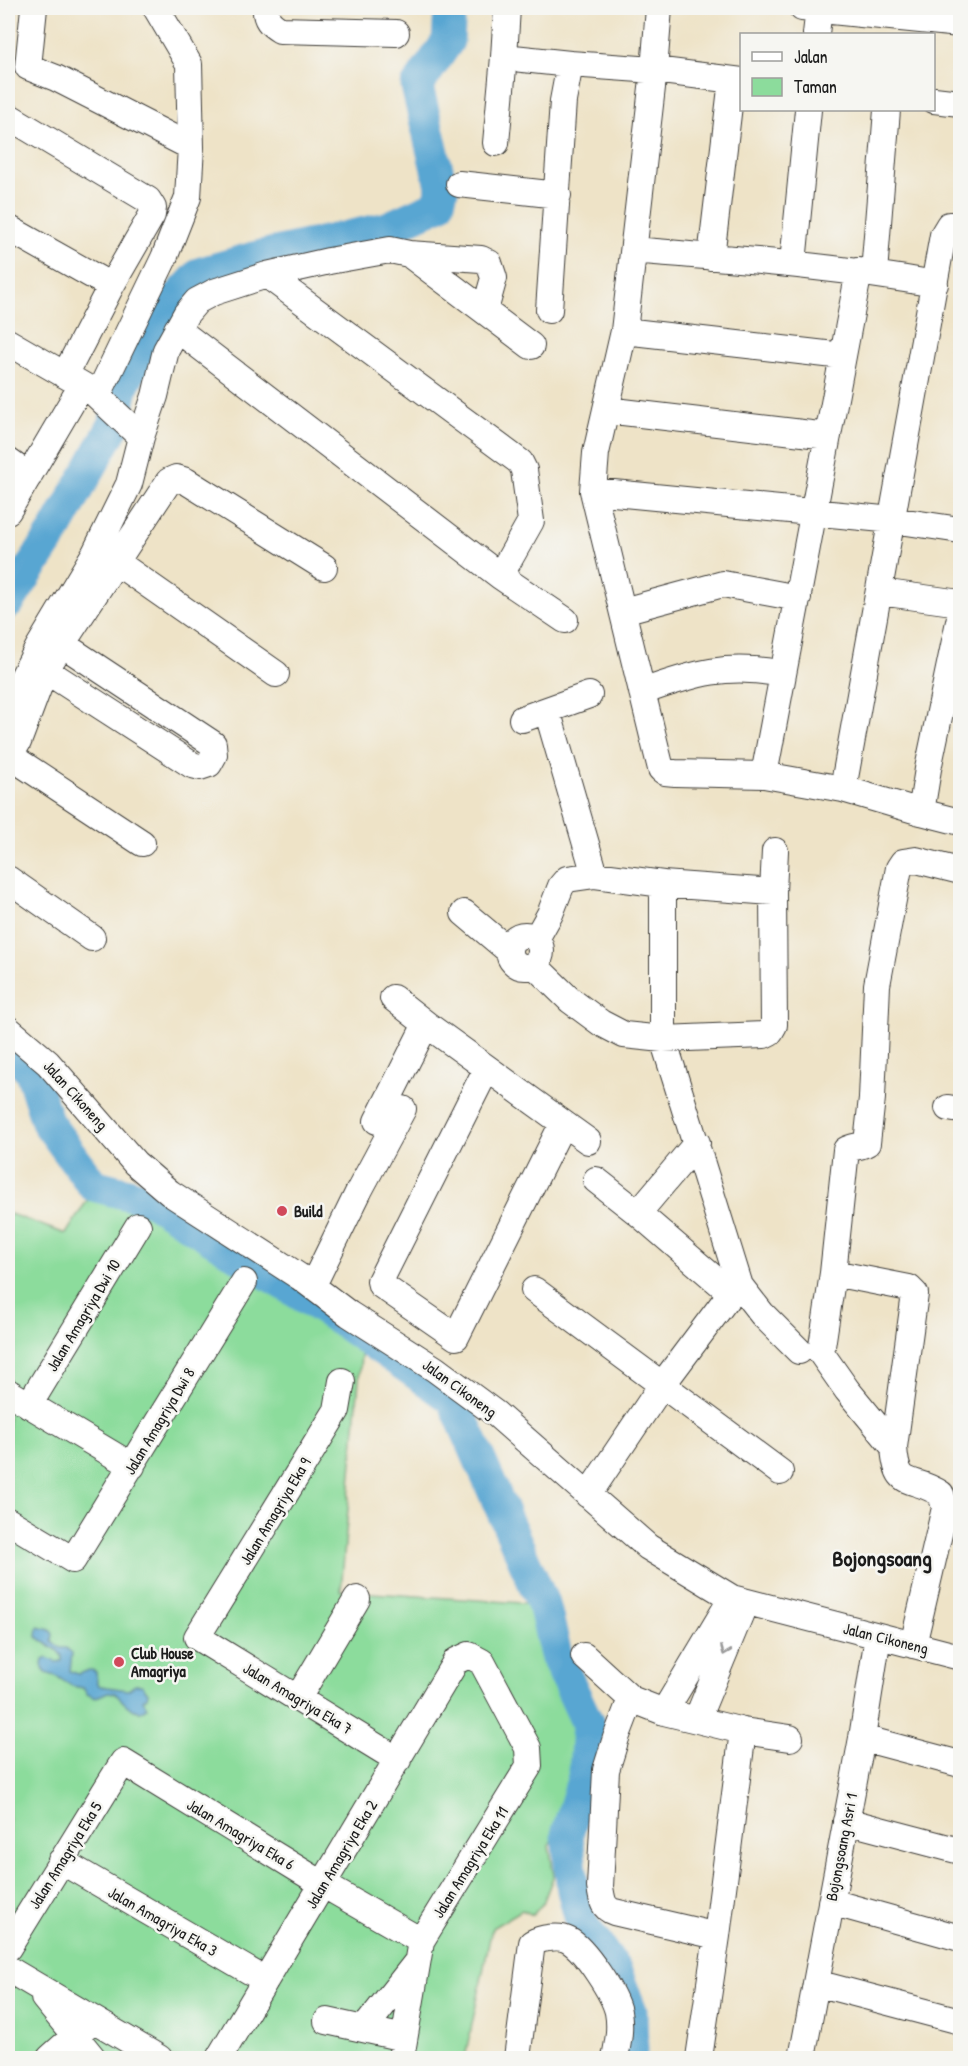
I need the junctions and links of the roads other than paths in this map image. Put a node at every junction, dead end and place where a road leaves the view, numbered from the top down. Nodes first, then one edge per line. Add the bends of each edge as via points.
1 (34, 8) edge
2 (156, 8) edge
3 (266, 8) edge
4 (507, 8) edge
5 (659, 8) edge
6 (813, 8) edge
7 (960, 24) edge
8 (396, 33) dead end
9 (816, 33) edge
10 (504, 57) junction
11 (570, 64) junction
12 (18, 65) edge
13 (654, 70) junction
14 (736, 81) edge
15 (935, 100) edge
16 (960, 103) edge
17 (808, 111) edge
18 (887, 111) edge
19 (8, 116) edge
20 (496, 143) dead end
21 (191, 147) junction
22 (459, 184) dead end
23 (558, 195) junction
24 (959, 225) edge
25 (8, 228) edge
26 (634, 250) junction
27 (409, 254) junction
28 (711, 257) junction
29 (793, 263) junction
30 (867, 272) junction
31 (267, 275) junction
32 (935, 284) junction
33 (111, 286) junction
34 (484, 310) junction
35 (549, 310) dead end
36 (177, 329) junction
37 (624, 331) junction
38 (8, 342) edge
39 (531, 346) dead end
40 (843, 356) junction
41 (95, 396) junction
42 (606, 410) junction
43 (828, 436) junction
44 (141, 437) junction
45 (8, 461) edge
46 (29, 476) junction
47 (593, 491) junction
48 (8, 512) edge
49 (813, 513) junction
50 (893, 520) junction
51 (960, 530) edge
52 (116, 562) junction
53 (324, 567) dead end
54 (501, 576) junction
55 (880, 592) junction
56 (798, 598) junction
57 (960, 603) edge
58 (624, 611) junction
59 (960, 617) edge
60 (565, 620) dead end
61 (49, 655) junction
62 (276, 674) dead end
63 (783, 674) junction
64 (642, 692) junction
65 (589, 695) dead end
66 (8, 706) edge
67 (547, 710) junction
68 (522, 719) dead end
69 (9, 757) edge
70 (764, 776) junction
71 (843, 789) junction
72 (921, 812) junction
73 (960, 822) edge
74 (142, 843) dead end
75 (774, 852) dead end
76 (960, 871) edge
77 (595, 875) junction
78 (8, 879) edge
79 (663, 884) junction
80 (773, 892) junction
81 (464, 913) dead end
82 (92, 938) dead end
83 (536, 939) junction
84 (508, 950) junction
85 (534, 965) junction
86 (393, 998) dead end
87 (426, 1024) junction
88 (8, 1029) edge
89 (663, 1039) junction
90 (487, 1068) junction
91 (403, 1109) dead end
92 (377, 1122) dead end
93 (563, 1123) junction
94 (588, 1141) dead end
95 (697, 1143) junction
96 (596, 1180) dead end
97 (638, 1213) junction
98 (138, 1226) dead end
99 (833, 1273) junction
100 (244, 1282) dead end
101 (313, 1285) junction
102 (735, 1289) junction
103 (534, 1290) dead end
104 (456, 1337) junction
105 (799, 1352) dead end
106 (435, 1369) junction
107 (342, 1381) dead end
108 (662, 1385) junction
109 (8, 1392) edge
110 (29, 1405) junction
111 (894, 1447) junction
112 (132, 1466) junction
113 (780, 1472) dead end
114 (588, 1495) junction
115 (8, 1521) edge
116 (357, 1599) dead end
117 (738, 1601) junction
118 (878, 1636) junction
119 (197, 1637) joint
120 (914, 1645) junction
121 (584, 1656) dead end
122 (960, 1657) edge
123 (298, 1698) junction
124 (631, 1700) junction
125 (664, 1712) junction
126 (697, 1719) junction
127 (743, 1731) junction
128 (790, 1738) dead end
129 (862, 1738) junction
130 (398, 1760) junction
131 (123, 1762) joint
132 (960, 1764) edge
133 (529, 1766) joint
134 (846, 1821) junction
135 (960, 1851) edge
136 (61, 1861) junction
137 (324, 1885) junction
138 (831, 1902) junction
139 (717, 1935) junction
140 (960, 1938) edge
141 (8, 1948) edge
142 (420, 1951) junction
143 (8, 1969) edge
144 (265, 1980) junction
145 (816, 1983) junction
146 (327, 2021) dead end
147 (960, 2021) edge
148 (364, 2030) junction
149 (91, 2043) edge
150 (402, 2048) edge
151 (50, 2058) edge
152 (159, 2058) edge
153 (219, 2058) edge
154 (518, 2058) edge
155 (615, 2058) edge
156 (699, 2058) edge
157 (802, 2058) edge

1 - 12 street
2 - 21 street via 189,64
3 - 8 street via 270,24 280,30
4 - 10 street
5 - 13 street
6 - 7 street
6 - 9 street
10 - 11 street
10 - 20 street
11 - 13 street
11 - 23 street via 563,101
12 - 21 street via 56,78
13 - 14 street
13 - 26 street
14 - 28 street
15 - 16 street
17 - 29 street
18 - 30 street
19 - 33 street via 151,204 152,215
21 - 41 street via 188,197 164,258
22 - 23 street
23 - 35 street
24 - 32 street via 949,225 943,235
25 - 33 street
26 - 28 street
26 - 37 street
27 - 31 street via 390,250 361,254
27 - 34 street
27 - 34 street via 482,259 489,263 494,278
28 - 29 street
29 - 30 street
30 - 32 street
30 - 40 street
31 - 36 street via 214,291 197,301
31 - 54 street via 520,462 531,521
32 - 50 street
33 - 41 street
34 - 39 street
36 - 44 street via 166,350
36 - 54 street
37 - 40 street
37 - 42 street
38 - 41 street
40 - 43 street
41 - 44 street
41 - 46 street
42 - 43 street
42 - 47 street via 596,453
43 - 49 street
44 - 61 street via 126,492
45 - 46 street
46 - 48 street
47 - 49 street
47 - 58 street
49 - 50 street
49 - 56 street
50 - 51 street
50 - 55 street
52 - 53 street via 169,481 176,478
52 - 61 street
52 - 62 street
54 - 60 street
55 - 57 street
55 - 71 street
56 - 58 street via 723,584
56 - 63 street
58 - 64 street
59 - 72 street
61 - 61 street via 192,765 209,764 213,744
61 - 66 street
61 - 69 street
63 - 64 street via 757,669 711,670
63 - 70 street
64 - 70 street via 658,765 665,772
65 - 67 street
67 - 68 street
67 - 77 street
69 - 74 street
70 - 71 street
71 - 72 street
72 - 73 street
75 - 80 street
76 - 99 street via 916,860 903,862 899,868 877,985 867,1143 846,1150
77 - 79 street
77 - 83 street via 567,879
78 - 82 street
79 - 80 street
79 - 89 street
80 - 89 street via 774,1025 770,1032
81 - 84 street
83 - 84 street via 516,938
83 - 85 street via 541,953
84 - 85 street via 513,963
85 - 89 street via 601,1023 624,1035
86 - 87 street
87 - 90 street
87 - 92 street
88 - 101 street, Jalan Cikoneng via 48,1063 135,1163 170,1193
89 - 95 street
90 - 93 street
90 - 104 street via 380,1281
91 - 101 street
93 - 94 street
93 - 104 street
95 - 97 street
95 - 102 street
96 - 97 street
97 - 102 street
98 - 110 street, Jalan Amagriya Dwi 10
99 - 111 street via 821,1353
99 - 111 street via 909,1288 915,1294
100 - 112 street, Jalan Amagriya Dwi 8
101 - 106 street, Jalan Cikoneng via 349,1314
102 - 105 street
102 - 108 street
103 - 108 street
104 - 106 street
106 - 114 street, Jalan Cikoneng via 496,1414
107 - 119 street, Jalan Amagriya Eka 9 via 337,1410
108 - 113 street
108 - 114 street
109 - 110 street
110 - 112 street
111 - 120 street via 898,1472 903,1478 941,1494 945,1508
112 - 115 street, Jalan Amagriya Dwi 8 via 73,1560
114 - 117 street, Jalan Cikoneng via 648,1547
116 - 123 street
117 - 118 street, Jalan Cikoneng
117 - 125 street
117 -> 126 street
118 - 120 street, Jalan Cikoneng
118 - 129 street, Bojongsoang Asri 1
119 - 123 street, Jalan Amagriya Eka 7
120 - 122 street, Jalan Cikoneng
121 - 124 street
123 - 130 street, Jalan Amagriya Eka 7
124 - 125 street
124 - 139 street via 606,1770 600,1887 603,1904 614,1912
125 - 126 street
126 - 127 street
127 - 128 street
127 - 139 street
129 - 132 street
129 - 134 street, Bojongsoang Asri 1
130 - 133 street, Jalan Amagriya Eka 2 via 456,1661 469,1656 482,1662 528,1748
130 - 137 street, Jalan Amagriya Eka 2
131 - 136 street, Jalan Amagriya Eka 5
131 - 137 street, Jalan Amagriya Eka 6
133 - 142 street, Jalan Amagriya Eka 11
134 - 135 street
134 - 138 street, Bojongsoang Asri 1
136 - 141 street, Jalan Amagriya Eka 5
136 - 144 street, Jalan Amagriya Eka 3
137 - 142 street, Jalan Amagriya Eka 6
137 - 144 street, Jalan Amagriya Eka 2
138 - 140 street
138 - 145 street, Bojongsoang Asri 1
139 - 156 street
142 - 148 street, Jalan Amagriya Eka 11
142 - 150 street, Jalan Amagriya Eka 11
143 - 149 street via 31,1983
144 - 153 street, Jalan Amagriya Eka 2
145 - 147 street
145 - 157 street, Bojongsoang Asri 1
146 - 148 street, Jalan Amagriya Eka 11
148 - 150 street, Jalan Amagriya Eka 11
149 - 151 street
149 - 152 street
154 - 155 street via 532,1943 559,1938 568,1940 584,1954 617,2011 620,2032

